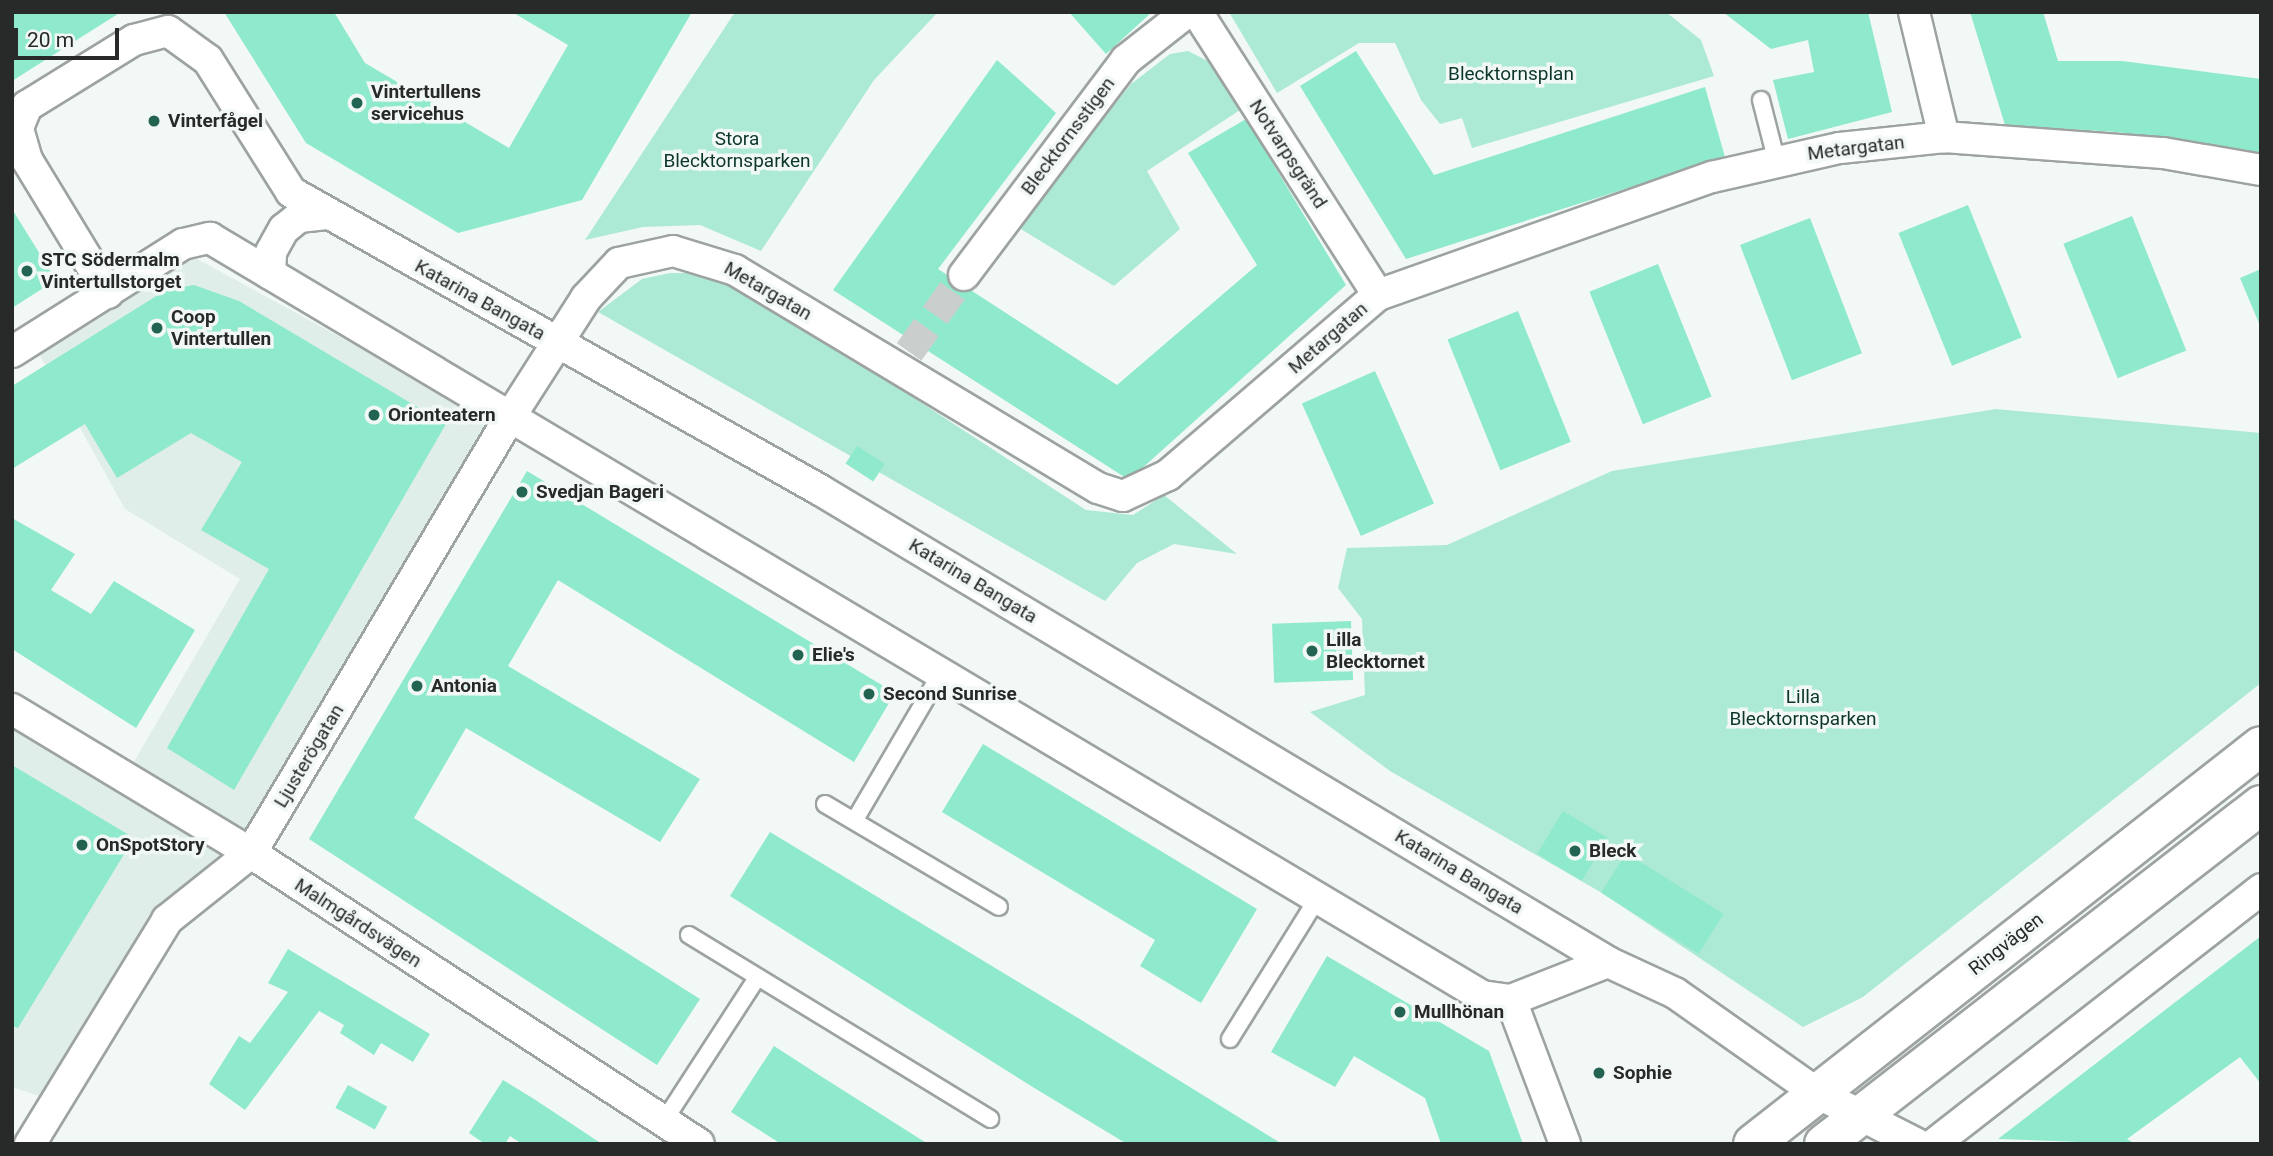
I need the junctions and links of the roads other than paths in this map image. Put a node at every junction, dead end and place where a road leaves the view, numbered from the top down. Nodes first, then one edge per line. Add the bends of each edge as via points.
1 (1187, 12) edge
2 (1197, 12) edge
3 (1914, 12) edge
4 (1761, 100) dead end
5 (1944, 137) junction
6 (1776, 159) junction
7 (2261, 170) edge
8 (329, 214) junction
9 (270, 274) junction
10 (964, 275) tunnel mouth
11 (108, 293) junction
12 (1378, 295) junction
13 (557, 342) junction
14 (12, 352) edge
15 (510, 417) junction
16 (940, 675) junction
17 (12, 709) edge
18 (2261, 747) edge
19 (825, 804) dead end
20 (2261, 805) edge
21 (856, 818) junction
22 (251, 853) junction
23 (2261, 889) edge
24 (1319, 896) junction
25 (999, 907) dead end
26 (689, 935) dead end
27 (1608, 962) junction
28 (757, 978) junction
29 (1511, 1000) junction
30 (1230, 1040) dead end
31 (1817, 1093) junction
32 (1861, 1115) junction
33 (990, 1119) dead end
34 (664, 1121) junction
35 (30, 1144) edge
36 (699, 1144) edge
37 (1565, 1144) edge
38 (1753, 1144) edge
39 (1824, 1144) edge
40 (1917, 1144) edge
41 (1934, 1144) edge

1 - 10 street, Blecktornsstigen via 1126,60
2 - 12 street, Notvarpsgränd
3 - 5 street
4 - 6 lane
5 - 6 street, Metargatan
5 - 7 street, Metargatan via 2163,153
6 - 12 street, Metargatan
8 - 9 street via 299,217 284,229 271,252
8 - 11 street, Katarina Bangata via 291,192 190,42 168,31 134,40 27,106 18,128 27,160
8 - 13 street, Katarina Bangata
9 - 11 street via 210,238 183,243
9 - 15 street
11 - 14 street
12 - 13 street, Metargatan via 1168,475 1122,496 903,360 735,271 673,251 620,263 586,298
13 - 15 street, Ljusterögatan
13 - 27 street, Katarina Bangata via 820,490
15 - 16 street
15 - 22 street, Ljusterögatan
16 - 21 lane
16 - 24 street
17 - 22 street, Malmgårdsvägen
18 - 31 main road, Ringvägen
19 - 21 lane
20 - 32 main road
21 - 25 lane
22 - 34 street, Malmgårdsvägen
22 - 35 street, Ljusterögatan via 167,920
23 - 41 street
24 - 29 street via 1482,996
24 - 30 lane
26 - 28 lane
27 - 29 street
27 - 31 street, Katarina Bangata via 1675,993
28 - 33 lane
28 - 34 lane
29 - 37 street
31 - 32 street, Katarina Bangata
31 - 38 main road, Ringvägen
32 - 39 main road
32 - 40 street, Katarina Bangata
34 - 36 street, Malmgårdsvägen

